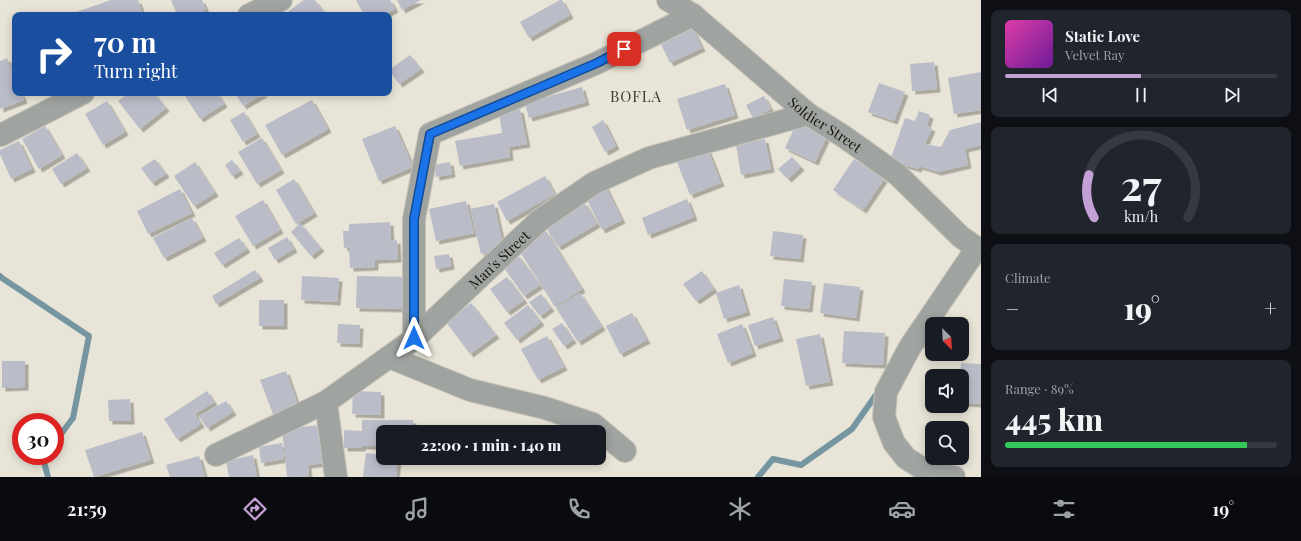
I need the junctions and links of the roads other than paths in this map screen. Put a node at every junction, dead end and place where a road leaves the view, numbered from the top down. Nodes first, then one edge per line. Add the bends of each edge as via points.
1 (281, 0) edge
2 (668, 0) edge
3 (255, 12) edge
4 (693, 15) junction
5 (77, 96) edge
6 (808, 114) junction
7 (1, 135) edge
8 (979, 250) edge
9 (414, 338) junction
10 (390, 357) junction
11 (326, 402) junction
12 (625, 451) dead end
13 (216, 455) dead end
14 (336, 477) edge
15 (954, 477) edge

1 - 3 street
2 - 4 street, Soldier Street
4 - 6 street, Soldier Street
4 - 9 street via 597,63 430,134 414,219
5 - 7 street
6 - 8 street, Soldier Street via 898,175 961,237
6 - 9 street, Man's Street via 649,158 594,183 540,220
8 - 15 street via 910,347 886,392 884,417 894,443 906,458 928,472
9 - 10 street, Man's Street
10 - 11 street, Man's Street
10 - 12 street via 470,390 546,408 594,424
11 - 13 street, Man's Street
11 - 14 street

